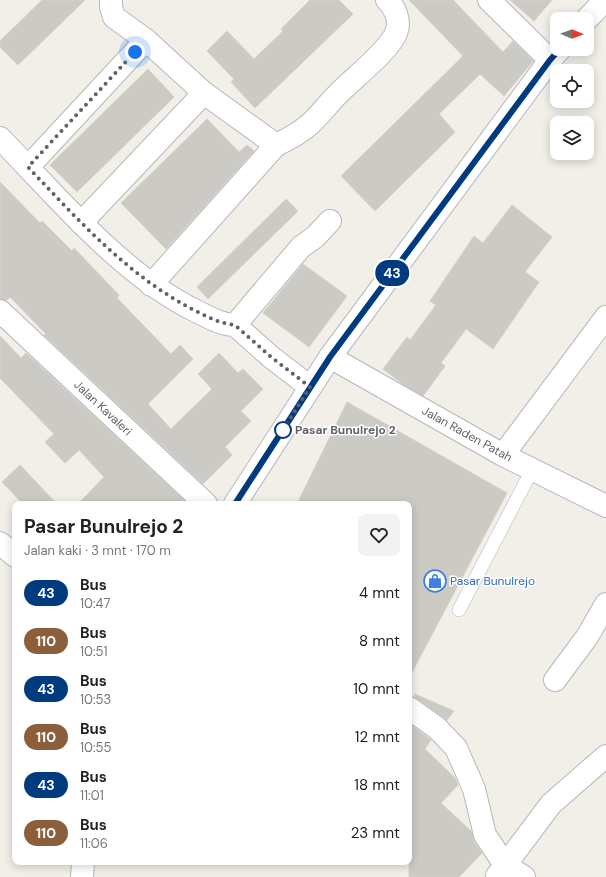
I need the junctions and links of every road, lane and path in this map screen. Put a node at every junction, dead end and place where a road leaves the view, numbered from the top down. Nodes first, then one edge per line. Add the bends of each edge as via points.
1 (111, 0) edge
2 (387, 0) edge
3 (489, 0) edge
4 (605, 0) edge
5 (594, 12) edge
6 (146, 40) junction
7 (550, 50) edge
8 (554, 56) edge
9 (204, 93) junction
10 (0, 138) edge
11 (276, 145) junction
12 (28, 167) junction
13 (330, 221) dead end
14 (81, 223) junction
15 (151, 285) junction
16 (0, 311) edge
17 (606, 317) edge
18 (235, 325) junction
19 (330, 357) junction
20 (310, 387) junction
21 (503, 455) junction
22 (532, 470) junction
23 (203, 501) edge
24 (237, 501) edge
25 (606, 506) edge
26 (0, 543) edge
27 (12, 553) edge
28 (606, 604) edge
29 (459, 610) dead end
30 (555, 680) dead end
31 (412, 710) edge
32 (606, 756) edge
33 (83, 865) edge
34 (501, 871) edge
35 (82, 877) edge
36 (524, 877) edge

1 - 6 street via 114,17
2 - 11 street via 398,18 397,31 387,47 310,124 292,138
3 - 7 street
4 - 5 street
6 - 9 street
6 - 12 street
8 - 19 street
9 - 11 street
9 - 14 street
10 - 12 street
11 - 15 street
12 - 14 street
13 - 18 street via 301,247
14 - 15 street
15 - 18 street via 213,320
16 - 23 street, Jalan Kavaleri
17 - 21 street
18 - 20 street
19 - 20 street
19 - 21 street, Jalan Raden Patah
20 - 24 street
21 - 22 street, Jalan Raden Patah
22 - 25 street, Jalan Raden Patah
22 - 29 lane
26 - 27 street
28 - 30 street via 587,637
31 - 34 street via 436,728 456,748 474,789 485,835
32 - 34 street via 551,804
33 - 35 street
34 - 36 street

